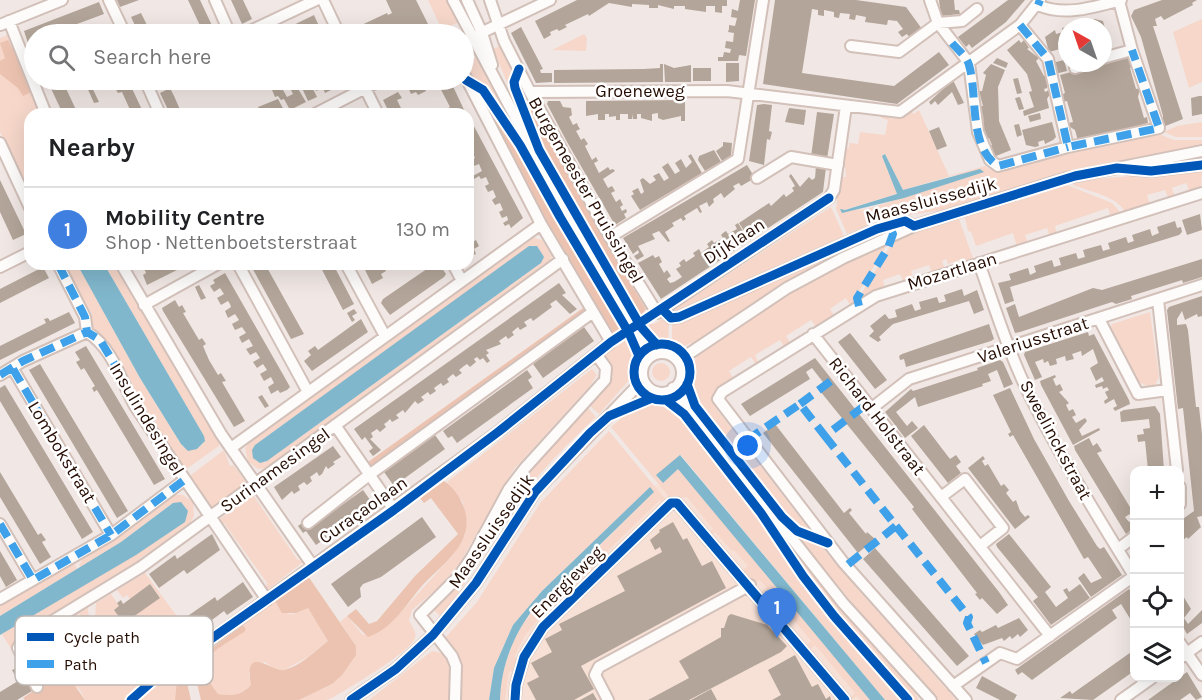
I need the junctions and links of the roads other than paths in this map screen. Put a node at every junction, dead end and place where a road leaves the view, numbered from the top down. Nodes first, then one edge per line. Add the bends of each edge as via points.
1 (62, 0) edge
2 (109, 0) edge
3 (215, 0) edge
4 (316, 0) edge
5 (323, 0) edge
6 (453, 0) edge
7 (467, 0) edge
8 (489, 0) edge
9 (550, 0) edge
10 (763, 0) edge
11 (930, 0) edge
12 (1120, 0) edge
13 (1039, 2) edge
14 (977, 9) dead end
15 (5, 23) edge
16 (938, 23) junction
17 (120, 24) edge
18 (226, 24) edge
19 (265, 24) edge
20 (334, 24) edge
21 (461, 24) edge
22 (500, 25) junction
23 (1020, 26) junction
24 (482, 33) junction
25 (474, 37) edge
26 (851, 46) dead end
27 (474, 50) edge
28 (1132, 50) junction
29 (1112, 56) edge
30 (969, 63) junction
31 (24, 65) edge
32 (497, 83) junction
33 (35, 90) edge
34 (152, 90) edge
35 (355, 90) edge
36 (366, 90) edge
37 (472, 90) edge
38 (530, 92) junction
39 (749, 94) junction
40 (846, 106) junction
41 (43, 108) edge
42 (158, 108) edge
43 (325, 108) edge
44 (375, 108) edge
45 (0, 143) edge
46 (1068, 147) junction
47 (1202, 151) edge
48 (837, 165) junction
49 (1202, 165) edge
50 (1117, 168) junction
51 (757, 178) dead end
52 (1202, 193) edge
53 (24, 195) edge
54 (541, 224) junction
55 (914, 226) junction
56 (610, 237) junction
57 (24, 255) edge
58 (563, 259) junction
59 (979, 263) junction
60 (0, 267) edge
61 (61, 270) edge
62 (124, 270) edge
63 (207, 270) edge
64 (241, 270) edge
65 (349, 270) edge
66 (456, 270) edge
67 (462, 281) junction
68 (1202, 285) edge
69 (1158, 300) junction
70 (144, 305) junction
71 (659, 311) junction
72 (593, 312) junction
73 (1099, 319) junction
74 (87, 332) junction
75 (813, 334) junction
76 (385, 336) junction
77 (1009, 347) junction
78 (596, 354) junction
79 (651, 356) junction
80 (678, 361) junction
81 (13, 369) junction
82 (0, 375) edge
83 (647, 384) junction
84 (674, 388) junction
85 (1168, 390) junction
86 (308, 392) junction
87 (872, 408) junction
88 (335, 425) junction
89 (231, 448) junction
90 (1177, 466) edge
91 (369, 475) junction
92 (183, 481) junction
93 (254, 485) junction
94 (941, 497) junction
95 (394, 510) junction
96 (210, 518) junction
97 (308, 523) dead end
98 (0, 524) edge
99 (111, 535) junction
100 (1130, 540) edge
101 (980, 546) junction
102 (1118, 549) junction
103 (313, 566) junction
104 (1133, 574) edge
105 (1130, 579) edge
106 (33, 580) junction
107 (750, 585) junction
108 (0, 599) edge
109 (267, 600) junction
110 (61, 616) edge
111 (433, 635) junction
112 (1050, 636) junction
113 (213, 638) edge
114 (1202, 642) edge
115 (1184, 655) edge
116 (1184, 657) edge
117 (1202, 675) edge
118 (1146, 682) edge
119 (953, 686) junction
120 (351, 700) edge
121 (455, 700) edge
122 (516, 700) edge
123 (608, 700) edge
124 (845, 700) edge
125 (931, 700) edge
126 (966, 700) edge
127 (1120, 700) edge

1 - 15 street
2 - 17 street
3 - 18 street
4 - 19 street
5 - 20 street
6 - 21 street, Burgemeester Pruissingel
7 - 24 street, Burgemeester Pruissingel
8 - 22 street, Burgemeester Pruissingel
9 - 22 street
10 - 39 street
11 - 16 street
12 - 13 street via 1065,12 1049,10
12 - 28 street
13 - 23 street, Groeneweg
14 - 16 street via 962,21
15 - 31 street
16 - 26 street via 899,52
16 - 30 street
22 - 24 street
22 - 38 street, Burgemeester Pruissingel
23 - 30 street, Groeneweg
23 - 46 street via 1048,59
24 - 25 street
24 - 32 street, Burgemeester Pruissingel
27 - 32 street, Burgemeester Pruissingel
28 - 29 street
28 - 46 street via 1159,128
30 - 40 street, Groeneweg via 900,112
30 - 46 street via 978,132 990,160 998,166
32 - 79 street, Burgemeester Pruissingel via 586,250
33 - 41 street
34 - 42 street
35 - 43 street
36 - 44 street
37 - 54 street
38 - 39 street, Groeneweg via 727,90
38 - 56 street, Burgemeester Pruissingel
39 - 40 street, Groeneweg
39 - 56 street via 738,159
40 - 48 street
45 - 53 street
47 - 50 street, Maassluissedijk
48 - 51 street via 790,157
48 - 71 street, Dijklaan via 829,198
49 - 50 street via 1151,171
50 - 55 street, Maassluissedijk via 1066,178
52 - 59 street, Mozartlaan
54 - 58 street
54 - 67 street
55 - 71 street, Maassluissedijk via 905,221 877,229 680,317 671,318
55 - 80 street, Maassluissedijk via 787,288
56 - 71 street, Burgemeester Pruissingel
57 - 60 street
58 - 72 street
58 - 88 street, Surinamesingel
59 - 75 street, Mozartlaan via 876,296
59 - 77 street, Sweelinckstraat
61 - 74 street, Insulindesingel via 85,317
62 - 70 street
63 - 70 street
64 - 86 street
65 - 76 street
66 - 67 street
67 - 76 street
68 - 69 street, Valeriusstraat
69 - 73 street, Valeriusstraat
69 - 85 street
70 - 89 street
72 - 78 street, Curaçaolaan via 611,342
72 - 91 street
73 - 77 street, Valeriusstraat
73 - 85 street via 1138,394
74 - 81 street
74 - 92 street, Insulindesingel via 100,340 135,406
75 - 87 street, Richard Holstraat
75 - 119 street, Mozartlaan via 722,392 718,399 820,534
76 - 86 street
77 - 87 street, Valeriusstraat via 909,379
77 - 102 street, Sweelinckstraat via 1062,456
78 - 95 street, Curaçaolaan
78 - 111 street, Maassluissedijk via 608,376 525,468 459,576 420,615
79 - 80 street via 662,353
79 - 83 street via 643,367
80 - 84 street via 681,376
81 - 82 street
81 - 99 street, Lombokstraat
83 - 84 street via 662,392
83 - 111 street, Maassluissedijk via 635,400 606,418 535,492 476,583
84 - 125 street via 843,603
85 - 90 street
86 - 89 street
87 - 94 street, Richard Holstraat
88 - 91 street
88 - 93 street, Surinamesingel
89 - 93 street
91 - 95 street
91 - 97 street
92 - 96 street, Insulindesingel
92 - 99 street
93 - 96 street, Surinamesingel
93 - 103 street
94 - 101 street, Richard Holstraat
94 - 101 street via 965,478 1003,528
95 - 103 street, Curaçaolaan
96 - 109 street, Insulindesingel
96 - 110 street, Surinamesingel via 141,567
98 - 106 street
99 - 106 street
100 - 102 street
101 - 112 street, Richard Holstraat
102 - 104 street, Sweelinckstraat
103 - 109 street, Curaçaolaan
105 - 112 street
106 - 108 street
107 - 122 street, Energieweg via 682,506 671,503 543,627 524,657
107 - 123 street via 599,667 595,675
107 - 124 street
109 - 113 street, Curaçaolaan
111 - 120 street via 396,669
111 - 121 street, Maassluissedijk via 456,666
112 - 119 street via 1017,659 1000,653
114 - 115 street
116 - 117 street
118 - 127 street
119 - 126 street

